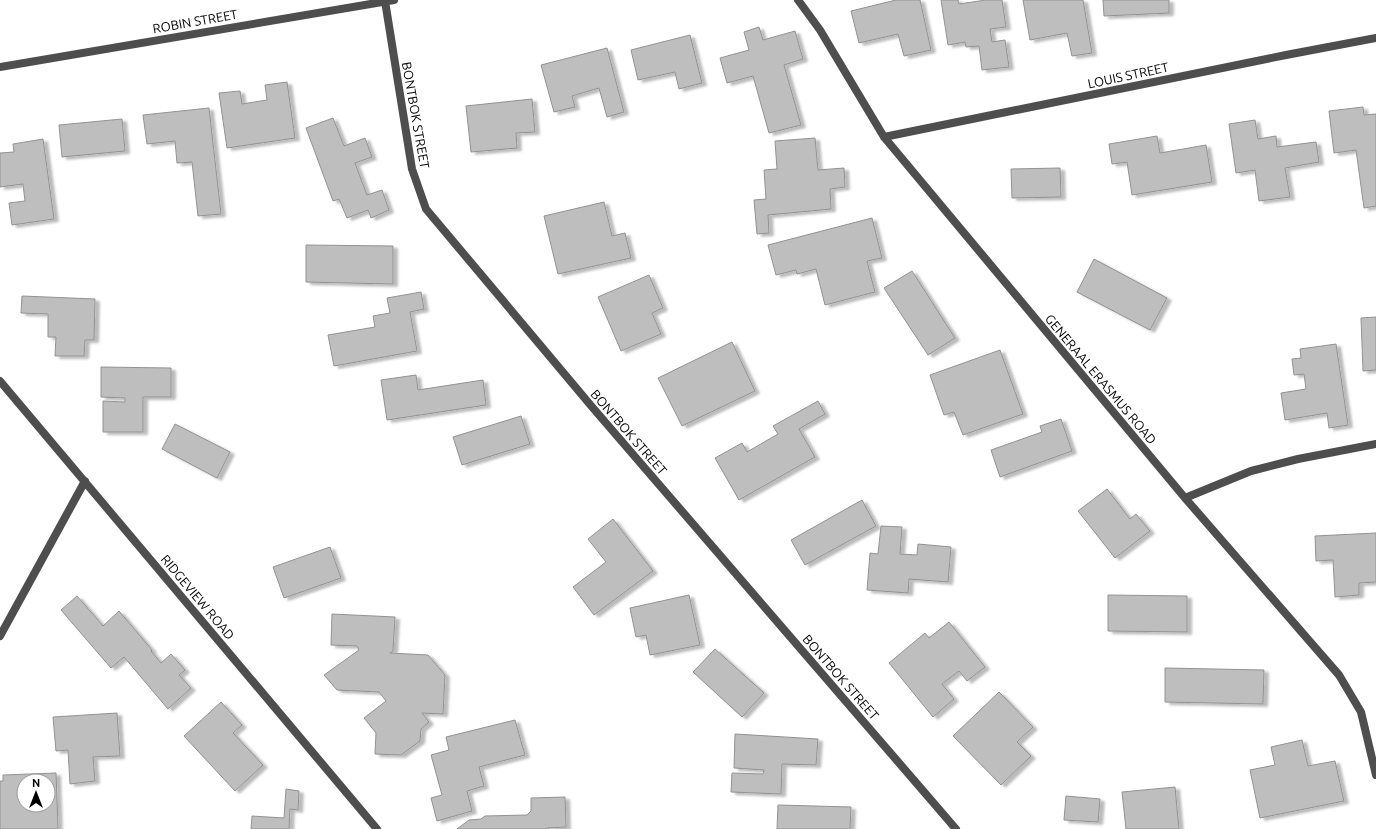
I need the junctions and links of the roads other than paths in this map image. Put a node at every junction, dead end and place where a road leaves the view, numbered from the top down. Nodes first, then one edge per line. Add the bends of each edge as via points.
1 (798, 0) edge
2 (389, 1) edge
3 (1376, 38) edge
4 (0, 67) edge
5 (884, 137) junction
6 (0, 381) edge
7 (1376, 444) edge
8 (85, 481) junction
9 (1185, 498) junction
10 (0, 636) edge
11 (1376, 775) edge
12 (377, 829) edge
13 (956, 829) edge

1 - 5 street, GENERAAL ERASMUS ROAD via 820,30
2 - 4 street, ROBIN STREET
2 - 13 street, BONTBOK STREET via 412,169 426,209 593,408
3 - 5 street, LOUIS STREET
5 - 9 street, GENERAAL ERASMUS ROAD
6 - 8 street, RIDGEVIEW ROAD
7 - 9 street via 1251,471
8 - 10 street
8 - 12 street, RIDGEVIEW ROAD
9 - 11 street, GENERAAL ERASMUS ROAD via 1339,675 1361,712

